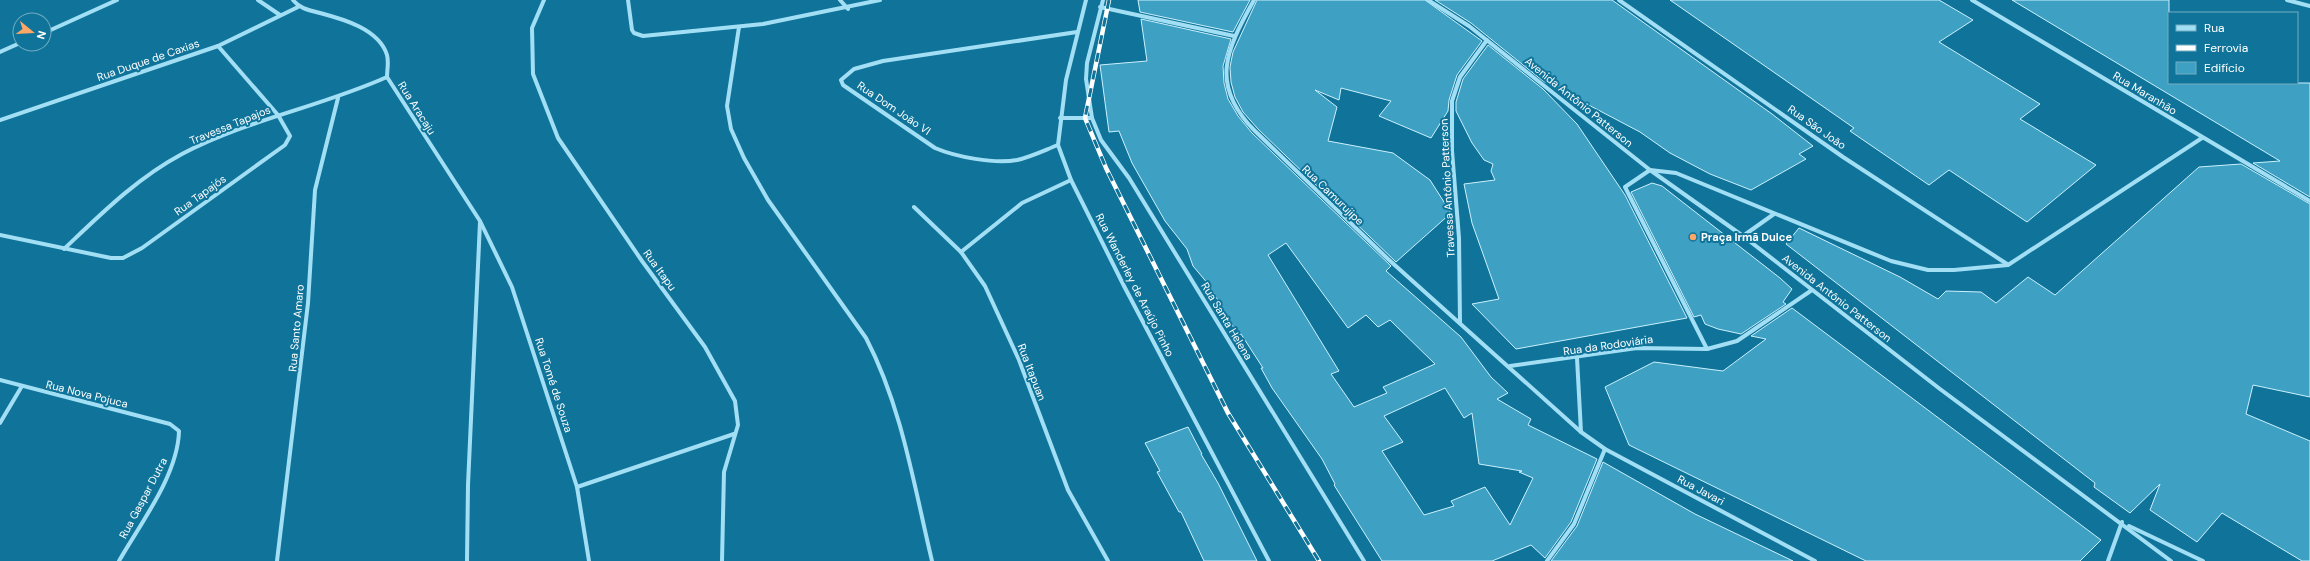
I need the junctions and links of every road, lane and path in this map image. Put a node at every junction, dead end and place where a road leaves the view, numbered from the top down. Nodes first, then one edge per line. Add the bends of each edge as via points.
1 (118, 0) edge
2 (258, 0) edge
3 (293, 0) edge
4 (544, 0) edge
5 (628, 0) edge
6 (840, 0) edge
7 (880, 0) edge
8 (1086, 0) edge
9 (1103, 0) edge
10 (1254, 0) edge
11 (1428, 0) edge
12 (1619, 0) edge
13 (1972, 0) edge
14 (2287, 0) edge
15 (298, 6) junction
16 (2310, 6) edge
17 (848, 8) junction
18 (1100, 8) junction
19 (280, 15) junction
20 (739, 27) junction
21 (52, 29) edge
22 (1077, 32) junction
23 (1234, 36) junction
24 (1487, 40) junction
25 (218, 46) junction
26 (12, 47) edge
27 (0, 52) edge
28 (387, 77) junction
29 (338, 98) junction
30 (278, 115) junction
31 (1060, 118) junction
32 (1092, 118) junction
33 (0, 120) edge
34 (2202, 138) junction
35 (1058, 145) junction
36 (1650, 170) junction
37 (1071, 180) junction
38 (2310, 201) edge
39 (914, 207) dead end
40 (1774, 214) junction
41 (480, 221) junction
42 (0, 235) edge
43 (1744, 236) junction
44 (64, 249) junction
45 (961, 252) junction
46 (2008, 264) junction
47 (1812, 290) junction
48 (1460, 322) junction
49 (1707, 349) junction
50 (1577, 358) junction
51 (1510, 366) junction
52 (0, 380) edge
53 (22, 386) junction
54 (0, 423) edge
55 (170, 424) joint
56 (1581, 432) junction
57 (734, 434) junction
58 (1605, 449) junction
59 (577, 487) junction
60 (2122, 522) junction
61 (119, 561) edge
62 (276, 561) edge
63 (467, 561) edge
64 (589, 561) edge
65 (722, 561) edge
66 (932, 561) edge
67 (1108, 561) edge
68 (1269, 561) edge
69 (1364, 561) edge
70 (1548, 561) edge
71 (1815, 561) edge
72 (2108, 561) edge
73 (2171, 561) edge
74 (2203, 561) edge

1 - 21 street
2 - 19 street
3 - 15 street
4 - 57 street, Rua Itapu via 532,28 532,74 558,138 594,193 705,347 735,401 738,425
5 - 20 street via 632,30 644,36
6 - 17 street
7 - 17 street
8 - 22 street, Rua Wanderley de Araújo Pinho
9 - 18 street, Rua Santa Helena
10 - 23 street, Rua Camurujipe
11 - 24 street, Avenida Antônio Patterson
12 - 46 street, Rua São João via 1842,156
13 - 34 street, Rua Maranhão
14 - 16 street
15 - 19 street, Rua Duque de Caxias
15 - 28 street, Rua Aracaju via 351,23 380,42 387,55
17 - 20 street
18 - 23 street
18 - 32 street, Rua Santa Helena via 1087,63 1086,79
19 - 25 street, Rua Duque de Caxias
20 - 66 street via 727,106 731,129 768,200 866,338 879,363 892,396
22 - 31 street, Rua Wanderley de Araújo Pinho
22 - 35 street, Rua Dom João VI via 883,61 852,70 844,74 841,80 843,85 871,105 935,148 947,153 986,160 1017,160
23 - 48 street, Rua Camurujipe via 1226,75 1228,91 1240,114 1323,200
24 - 36 street, Avenida Antônio Patterson
24 - 48 street, Travessa Antônio Patterson via 1460,77 1452,101 1452,152 1459,238
25 - 30 street, Rua Tapajós
25 - 33 street, Rua Duque de Caxias
26 - 27 street
28 - 29 street, Travessa Tapajos
28 - 41 street, Rua Aracaju
29 - 30 street, Travessa Tapajos
29 - 62 street, Rua Santo Amaro via 315,190 308,303
30 - 44 street, Travessa Tapajos via 208,141 153,172 127,190
30 - 44 street, Rua Tapajós via 290,136 284,145 142,248 122,258
31 - 32 street
31 - 35 street, Rua Wanderley de Araújo Pinho
32 - 69 street, Rua Santa Helena via 1100,140 1129,178
34 - 38 street, Rua Maranhão
34 - 46 street via 2078,221
35 - 37 street, Rua Wanderley de Araújo Pinho
36 - 40 street via 1676,173
36 - 43 street, Avenida Antônio Patterson
36 - 49 street via 1625,187
37 - 45 street via 1022,203
37 - 68 street, Rua Wanderley de Araújo Pinho
39 - 45 street, Rua Itapuan
40 - 43 street
40 - 46 street via 1891,261 1920,268 1954,270
41 - 59 street, Rua Tomé de Souza via 512,287
41 - 63 street via 475,275 475,329 466,506
42 - 44 street, Rua Tapajós
43 - 47 street, Avenida Antônio Patterson
45 - 67 street, Rua Itapuan via 986,286 1019,360 1068,490
47 - 49 street, Rua da Rodoviária via 1737,341
47 - 60 street, Avenida Antônio Patterson via 1940,389
48 - 51 street, Rua Camurujipe
49 - 50 street, Rua da Rodoviária via 1637,348
50 - 51 street, Rua da Rodoviária
50 - 56 street
51 - 56 street, Rua Javari
52 - 53 street, Rua Nova Pojuca
53 - 54 street
53 - 55 street, Rua Nova Pojuca
55 - 61 street, Rua Gaspar Dutra via 179,431 181,439 178,451 165,480
56 - 58 street, Rua Javari
57 - 59 street
57 - 65 street, Rua Itapu via 724,472
58 - 70 street via 1574,524
58 - 71 street, Rua Javari
59 - 64 street, Rua Tomé de Souza
60 - 72 street
60 - 73 street, Avenida Antônio Patterson
60 - 74 street, Avenida Antônio Patterson

